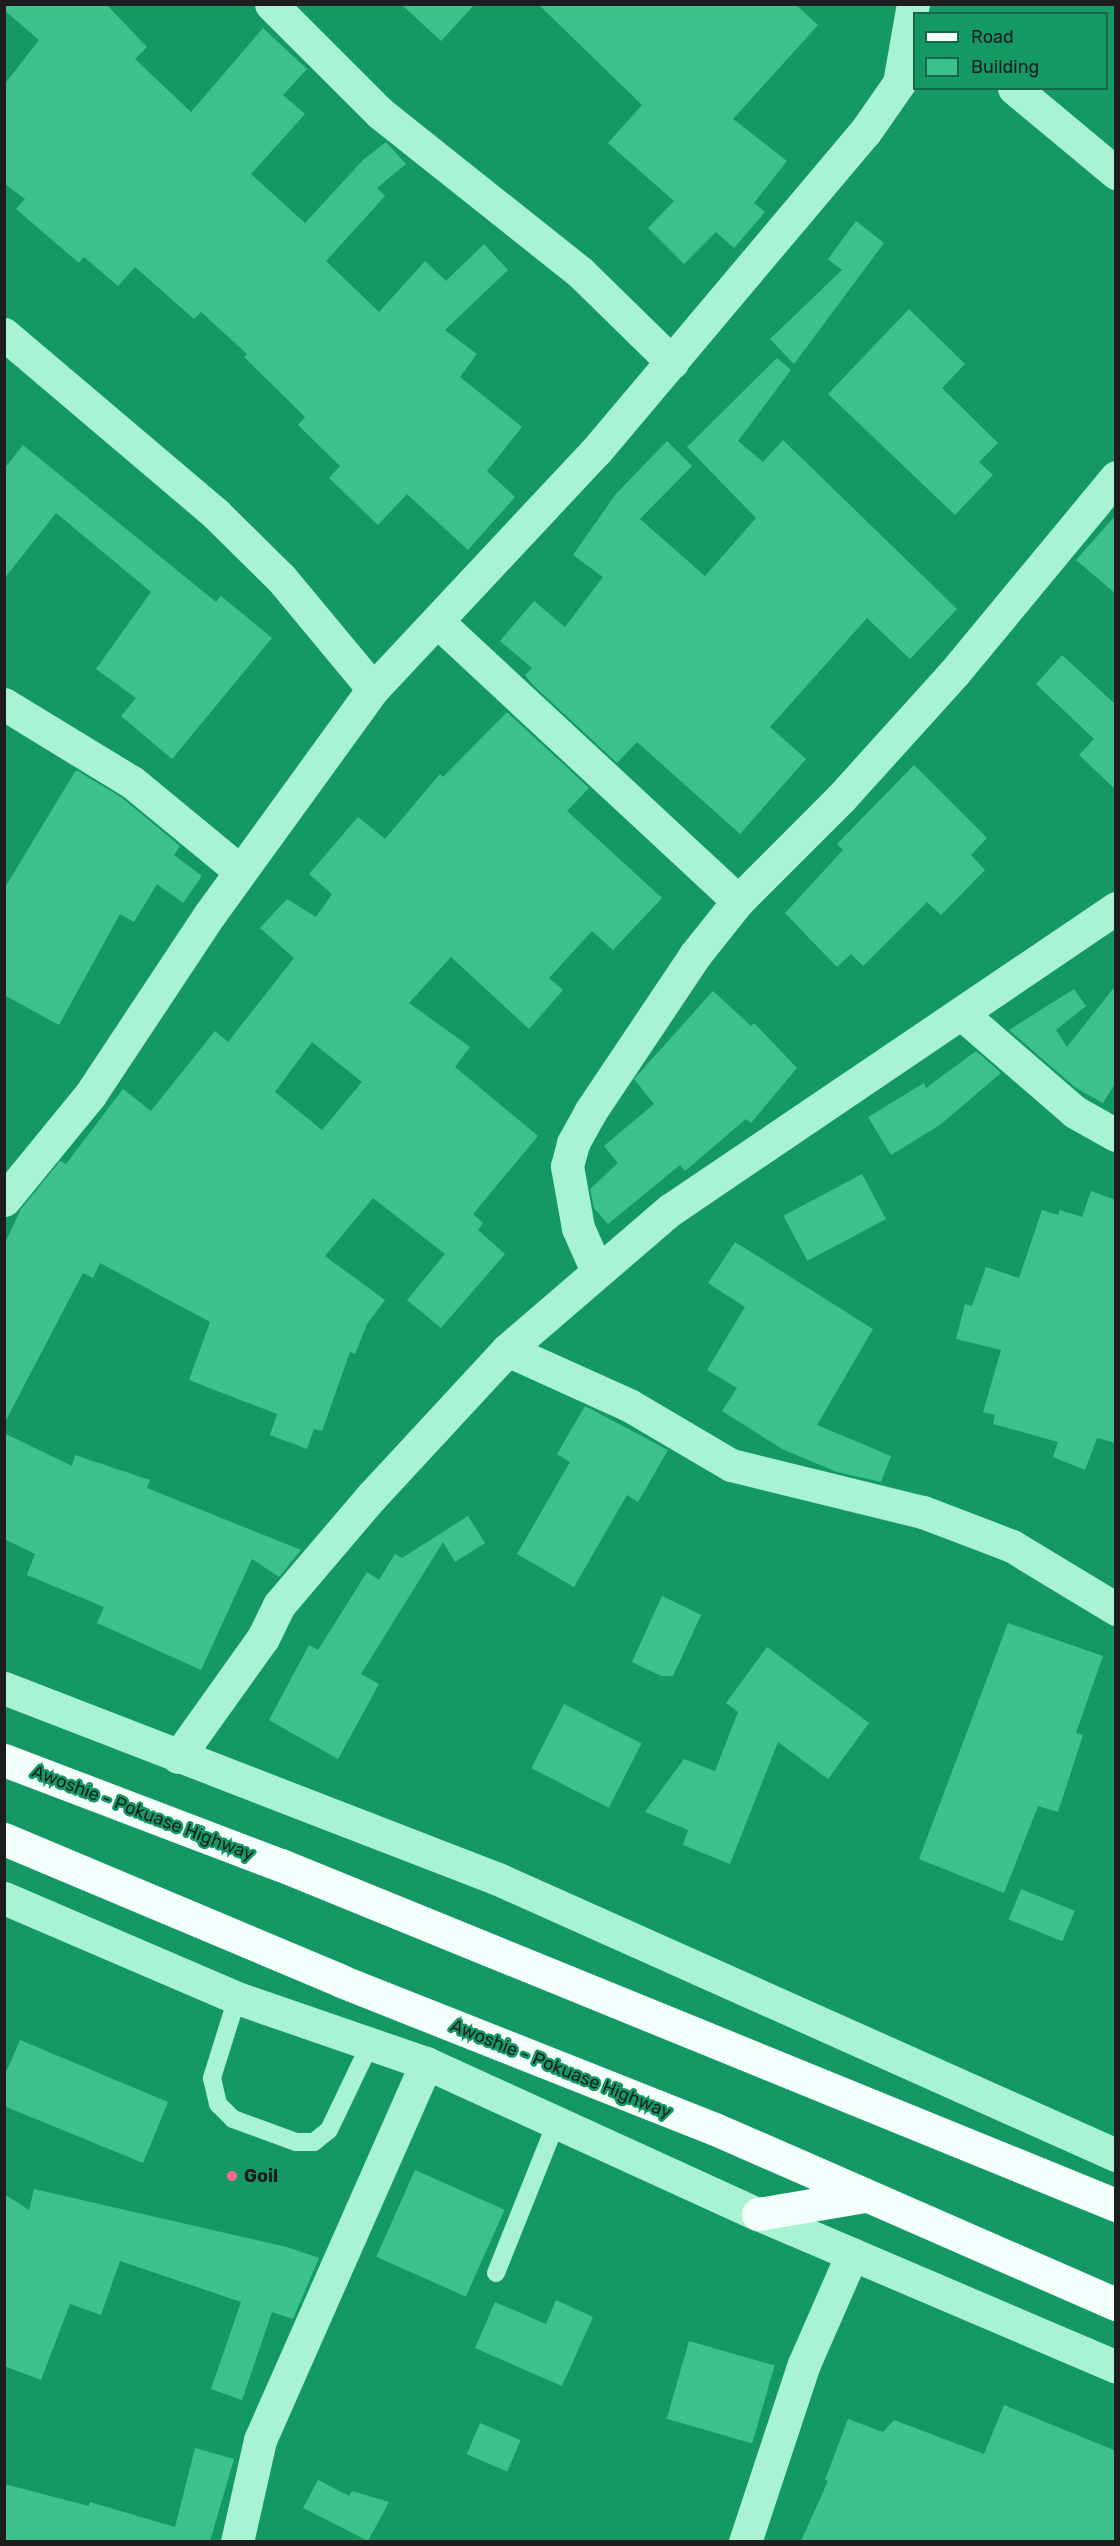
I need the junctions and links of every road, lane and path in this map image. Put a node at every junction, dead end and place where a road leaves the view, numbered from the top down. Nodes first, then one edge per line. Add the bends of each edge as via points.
1 (270, 4) edge
2 (913, 4) edge
3 (1016, 90) edge
4 (1116, 173) edge
5 (4, 334) edge
6 (672, 362) junction
7 (1116, 477) edge
8 (439, 623) junction
9 (373, 689) junction
10 (4, 704) edge
11 (240, 871) junction
12 (738, 902) junction
13 (1116, 908) edge
14 (963, 1015) junction
15 (1116, 1135) edge
16 (4, 1200) edge
17 (597, 1271) junction
18 (507, 1350) junction
19 (1116, 1610) edge
20 (4, 1688) edge
21 (178, 1757) junction
22 (4, 1760) edge
23 (4, 1839) edge
24 (4, 1898) edge
25 (237, 1998) junction
26 (370, 2044) junction
27 (426, 2063) junction
28 (556, 2123) junction
29 (1116, 2155) edge
30 (864, 2196) junction
31 (1116, 2205) edge
32 (758, 2214) junction
33 (852, 2254) junction
34 (496, 2273) dead end
35 (1116, 2304) edge
36 (1116, 2367) edge
37 (237, 2541) edge
38 (745, 2541) edge

1 - 6 street via 380,113 580,272
2 - 6 street via 899,83 788,228
3 - 4 street
5 - 9 street via 216,514 281,578
6 - 8 street
7 - 12 street via 954,673 841,798
8 - 9 street
8 - 12 street
9 - 11 street
10 - 11 street via 132,782
11 - 16 street via 90,1095
12 - 17 street via 695,955 573,1143 567,1166 571,1199 578,1228
13 - 14 street
14 - 15 street via 1075,1112
14 - 17 street via 670,1210
17 - 18 street
18 - 19 street via 629,1405 731,1465 923,1512 1012,1546
18 - 21 street via 370,1497 279,1605 263,1638
20 - 21 street
21 - 29 street via 498,1879
22 - 31 main road, Awoshie - Pokuase Highway via 281,1865
23 - 30 main road, Awoshie - Pokuase Highway via 341,1981 715,2129
24 - 25 street
25 - 26 street
25 - 26 lane via 212,2078 218,2104 233,2119 296,2142 314,2142 329,2130
26 - 27 street
27 - 28 street
27 - 37 street via 260,2440
28 - 32 street
28 - 34 lane
30 - 32 main road
30 - 35 main road, Awoshie - Pokuase Highway
32 - 33 street
33 - 36 street
33 - 38 street via 804,2364

